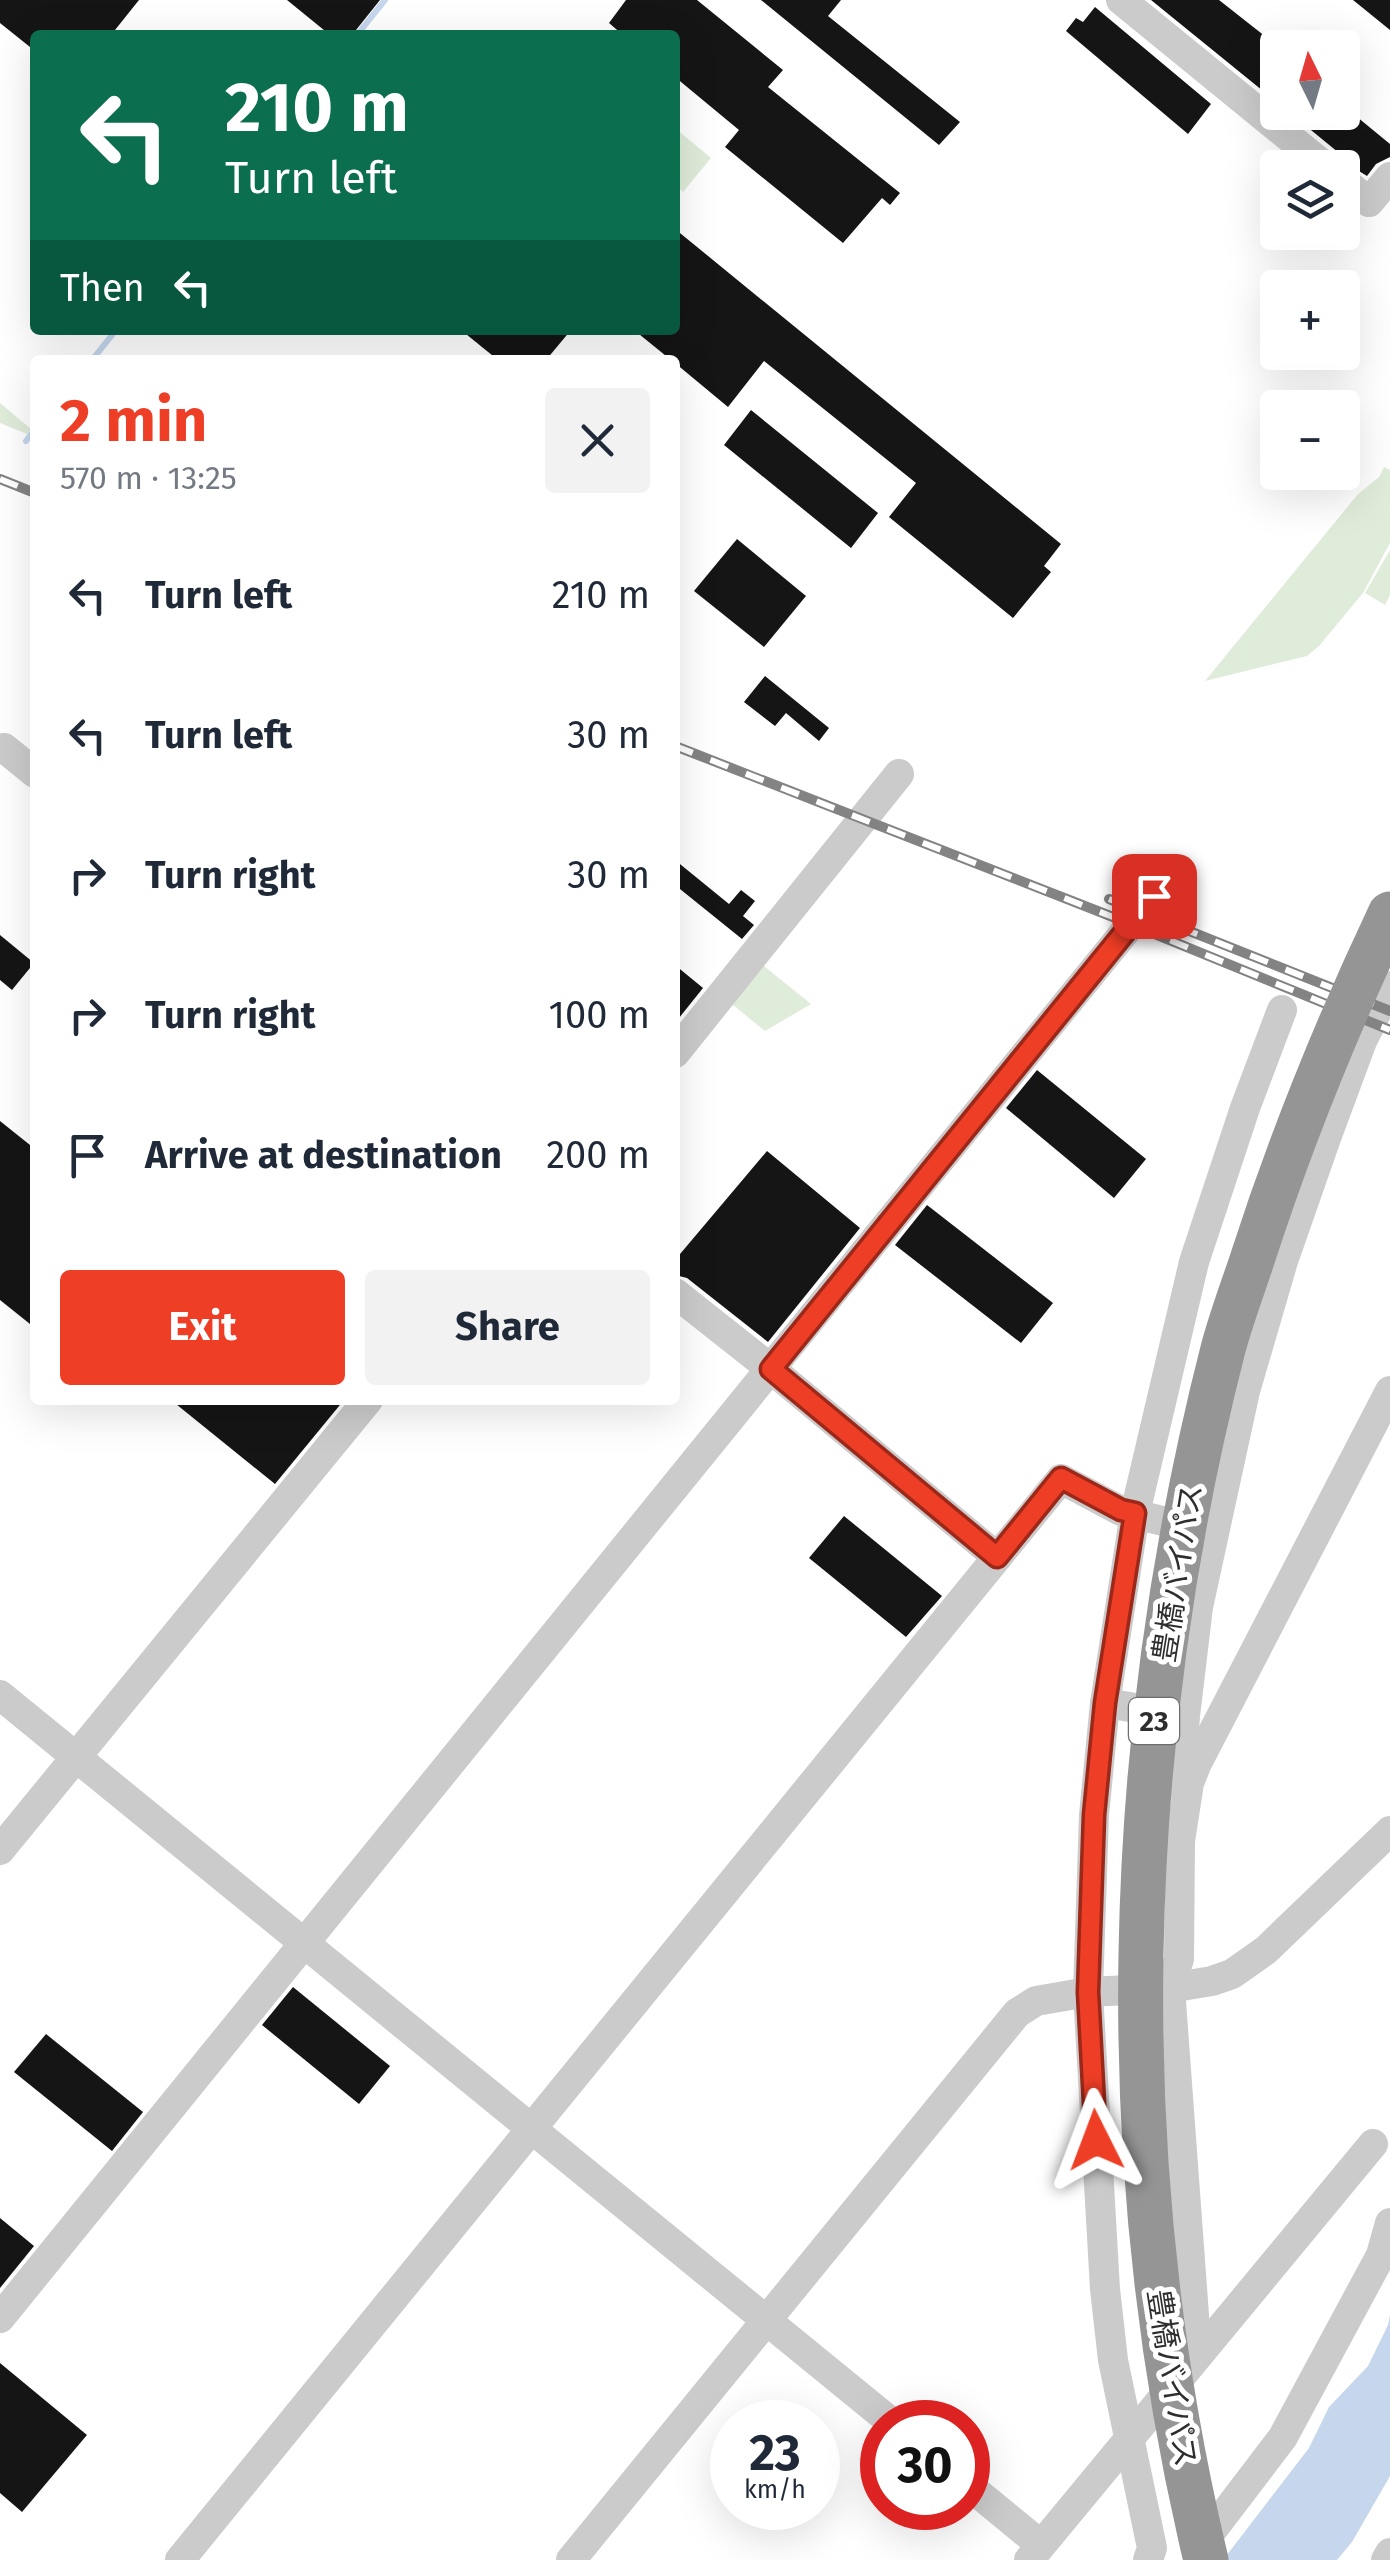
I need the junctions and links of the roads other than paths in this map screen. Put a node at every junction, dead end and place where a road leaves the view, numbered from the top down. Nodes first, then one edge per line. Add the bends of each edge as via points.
1 (1121, 0) edge
2 (1305, 150) edge
3 (1390, 176) edge
4 (1360, 195) edge
5 (4, 748) dead end
6 (30, 769) edge
7 (899, 774) dead end
8 (1154, 896) dead end
9 (1390, 914) edge
10 (1390, 944) edge
11 (1390, 986) edge
12 (1282, 1010) dead end
13 (680, 1047) edge
14 (680, 1297) edge
15 (771, 1369) junction
16 (1390, 1391) edge
17 (364, 1405) edge
18 (1135, 1513) junction
19 (1213, 1533) junction
20 (997, 1557) junction
21 (0, 1695) edge
22 (1105, 1703) junction
23 (1186, 1716) junction
24 (76, 1757) junction
25 (1390, 1831) edge
26 (1180, 1840) junction
27 (0, 1850) edge
28 (304, 1945) junction
29 (1170, 1988) junction
30 (1088, 1992) junction
31 (530, 2129) junction
32 (1373, 2144) dead end
33 (1390, 2224) edge
34 (0, 2318) edge
35 (766, 2320) junction
36 (1197, 2356) junction
37 (863, 2400) edge
38 (1128, 2440) junction
39 (990, 2508) edge
40 (1390, 2552) edge
41 (1035, 2553) edge
42 (180, 2560) edge
43 (571, 2560) edge
44 (1148, 2560) edge
45 (1190, 2560) edge
46 (1206, 2560) edge
47 (1220, 2560) edge
48 (1386, 2560) edge

1 - 2 street
3 - 4 street via 1369,202
5 - 6 street
7 - 13 street
8 - 15 street
9 - 46 highway, 豊橋バイパス / 23, bridge via 1280,1176 1224,1346 1187,1503 1154,1725 1142,1894 1146,2148 1177,2422
10 - 47 highway, 豊橋バイパス / 23 via 1320,1102 1238,1350 1200,1506 1166,1726 1156,1854 1157,2148 1191,2422
11 - 19 street via 1362,1041 1283,1261
12 - 18 street via 1194,1262
14 - 15 street
15 - 20 street
15 - 28 street
16 - 26 street via 1197,1764
17 - 24 street
18 - 19 street
18 - 20 street via 1061,1478
18 - 22 street
19 - 23 street
20 - 31 street
21 - 24 street
22 - 23 street
22 - 30 street
23 - 26 street
24 - 27 street
24 - 28 street
25 - 29 street via 1247,1964 1212,1981
26 - 29 street via 1179,1959
28 - 31 street
28 - 34 street
29 - 30 street
29 - 36 street
30 - 35 street via 1036,2000 1017,2014
30 - 38 street via 1105,2288
31 - 35 street
31 - 42 street
32 - 36 street
33 - 45 street via 1381,2255 1283,2437
35 - 37 street
35 - 43 street
36 - 38 street
38 - 41 street
38 - 44 street via 1152,2548
39 - 41 street
40 - 48 street

